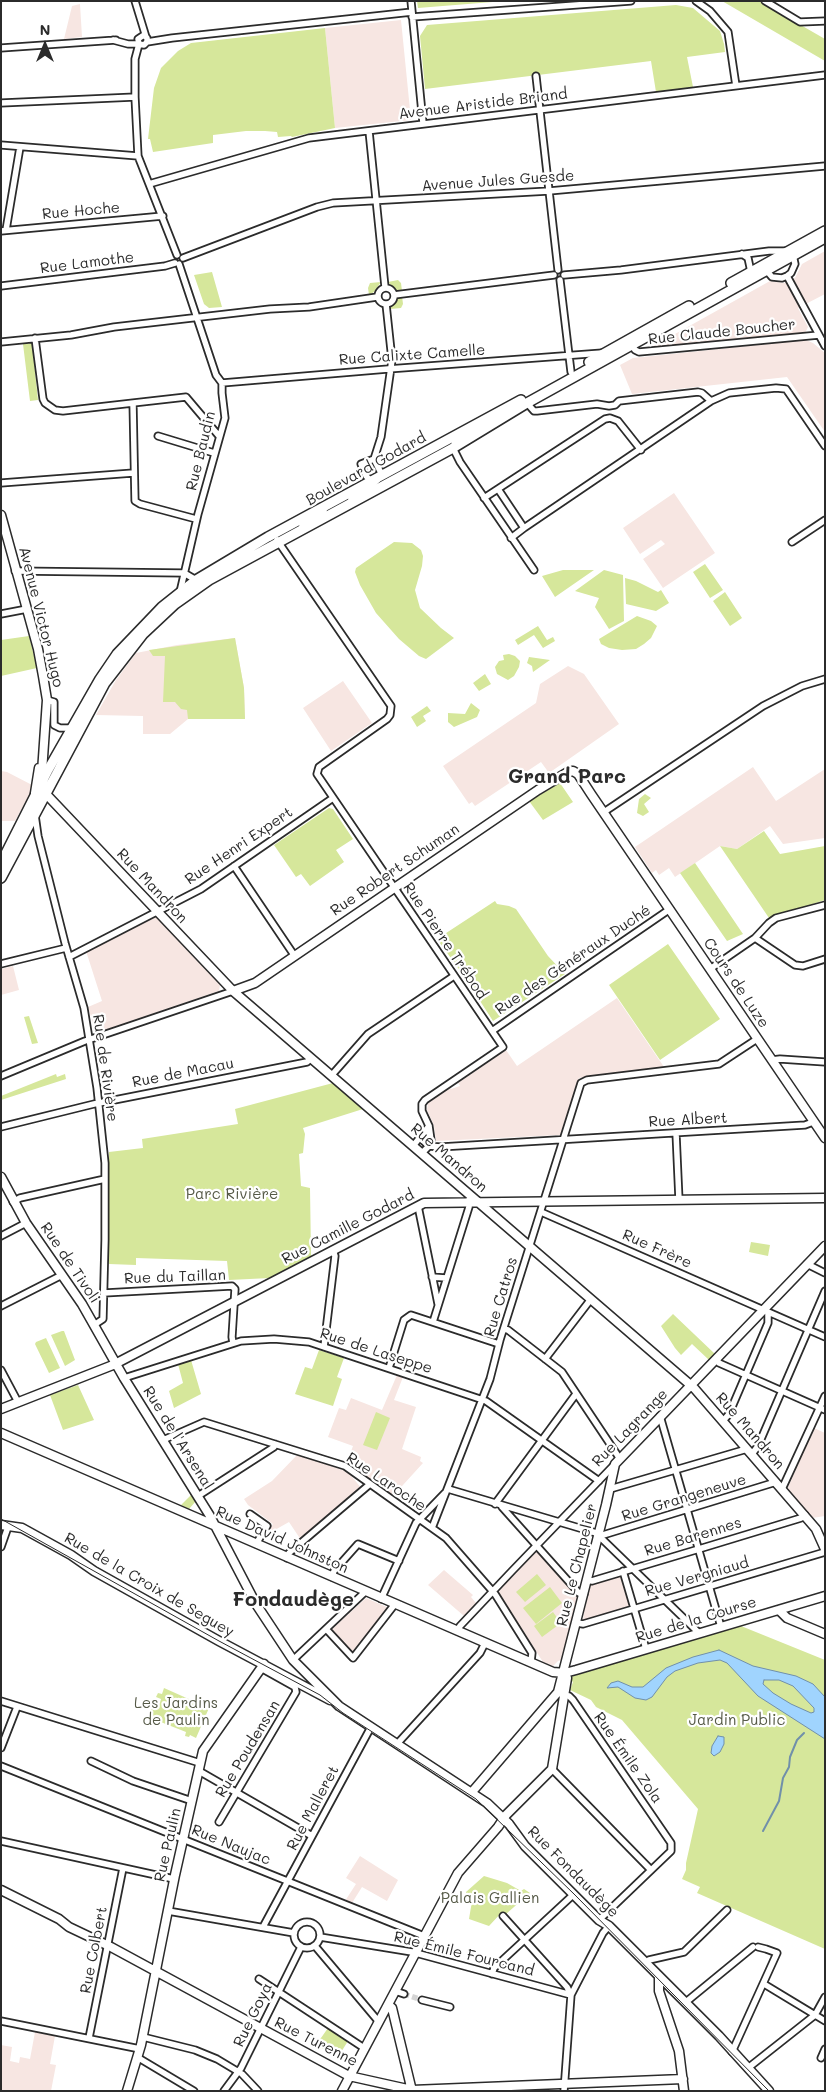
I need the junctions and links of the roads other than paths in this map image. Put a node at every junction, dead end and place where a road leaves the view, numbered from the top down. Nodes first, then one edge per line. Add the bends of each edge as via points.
1 (135, 1) edge
2 (411, 1) edge
3 (631, 1) edge
4 (696, 1) edge
5 (765, 1) edge
6 (412, 15) junction
7 (825, 21) edge
8 (114, 40) junction
9 (143, 40) junction
10 (128, 44) junction
11 (1, 48) edge
12 (135, 59) junction
13 (135, 70) junction
14 (825, 75) edge
15 (536, 76) dead end
16 (736, 86) junction
17 (135, 97) junction
18 (1, 103) edge
19 (540, 110) junction
20 (423, 124) junction
21 (369, 130) junction
22 (1, 145) edge
23 (20, 146) junction
24 (138, 156) junction
25 (825, 166) edge
26 (150, 184) junction
27 (549, 191) junction
28 (376, 200) junction
29 (163, 216) junction
30 (825, 230) edge
31 (4, 231) edge
32 (825, 238) edge
33 (790, 253) junction
34 (742, 254) junction
35 (176, 255) junction
36 (183, 258) junction
37 (177, 263) junction
38 (558, 270) junction
39 (766, 270) junction
40 (751, 272) junction
41 (564, 274) junction
42 (554, 275) junction
43 (787, 276) junction
44 (560, 280) junction
45 (1, 286) edge
46 (385, 288) junction
47 (394, 295) junction
48 (377, 297) junction
49 (386, 304) junction
50 (198, 318) junction
51 (819, 335) junction
52 (35, 338) junction
53 (1, 342) edge
54 (632, 345) junction
55 (825, 346) edge
56 (604, 353) junction
57 (568, 356) junction
58 (391, 368) junction
59 (571, 372) junction
60 (222, 383) junction
61 (711, 401) junction
62 (133, 403) junction
63 (527, 403) junction
64 (514, 404) junction
65 (158, 436) dead end
66 (219, 436) junction
67 (440, 444) junction
68 (825, 446) edge
69 (453, 448) junction
70 (641, 450) junction
71 (214, 452) junction
72 (374, 459) junction
73 (134, 473) junction
74 (386, 479) junction
75 (373, 482) junction
76 (1, 483) edge
77 (498, 489) junction
78 (355, 490) junction
79 (484, 498) junction
80 (1, 515) edge
81 (196, 520) junction
82 (825, 520) edge
83 (316, 523) junction
84 (524, 528) junction
85 (268, 537) junction
86 (510, 538) junction
87 (792, 542) dead end
88 (280, 543) junction
89 (534, 570) dead end
90 (15, 571) junction
91 (184, 573) junction
92 (196, 580) junction
93 (180, 592) junction
94 (27, 608) junction
95 (1, 614) edge
96 (825, 679) edge
97 (47, 700) junction
98 (72, 728) junction
99 (41, 757) junction
100 (573, 771) joint
101 (43, 780) junction
102 (35, 794) junction
103 (46, 794) junction
104 (333, 798) junction
105 (604, 812) junction
106 (35, 815) junction
107 (24, 835) junction
108 (38, 836) junction
109 (1, 863) edge
110 (234, 866) junction
111 (1, 878) edge
112 (394, 887) junction
113 (825, 905) edge
114 (670, 909) junction
115 (157, 911) junction
116 (755, 938) junction
117 (66, 948) junction
118 (294, 955) junction
119 (69, 957) junction
120 (825, 959) edge
121 (1, 964) edge
122 (710, 969) junction
123 (454, 976) junction
124 (233, 991) junction
125 (492, 1030) junction
126 (757, 1039) junction
127 (90, 1040) junction
128 (311, 1058) junction
129 (772, 1060) junction
130 (825, 1062) edge
131 (1, 1076) edge
132 (331, 1076) junction
133 (99, 1103) junction
134 (813, 1122) junction
135 (429, 1126) junction
136 (1, 1127) edge
137 (676, 1133) junction
138 (420, 1138) junction
139 (825, 1138) edge
140 (563, 1139) junction
141 (413, 1146) junction
142 (429, 1146) junction
143 (422, 1153) junction
144 (1, 1177) edge
145 (105, 1179) junction
146 (825, 1198) edge
147 (472, 1199) junction
148 (680, 1200) junction
149 (545, 1201) junction
150 (13, 1202) junction
151 (418, 1206) junction
152 (541, 1212) junction
153 (26, 1223) junction
154 (1, 1236) edge
155 (530, 1246) junction
156 (825, 1246) edge
157 (333, 1250) junction
158 (808, 1264) junction
159 (825, 1273) edge
160 (62, 1275) junction
161 (432, 1277) junction
162 (446, 1278) junction
163 (825, 1291) edge
164 (104, 1293) junction
165 (591, 1299) junction
166 (234, 1301) junction
167 (1, 1306) edge
168 (438, 1306) junction
169 (766, 1311) junction
170 (433, 1322) junction
171 (94, 1325) junction
172 (504, 1329) junction
173 (808, 1329) junction
174 (825, 1337) edge
175 (234, 1343) junction
176 (499, 1344) junction
177 (324, 1347) junction
178 (545, 1359) junction
179 (716, 1359) junction
180 (116, 1364) junction
181 (389, 1368) junction
182 (1, 1370) edge
183 (746, 1375) junction
184 (124, 1378) junction
185 (691, 1385) junction
186 (782, 1391) junction
187 (576, 1394) junction
188 (825, 1396) edge
189 (482, 1400) junction
190 (18, 1402) junction
191 (1, 1409) edge
192 (822, 1409) edge
193 (660, 1416) junction
194 (723, 1421) junction
195 (1, 1433) edge
196 (163, 1440) junction
197 (541, 1440) junction
198 (275, 1444) junction
199 (749, 1451) junction
200 (617, 1461) junction
201 (676, 1471) junction
202 (609, 1474) junction
203 (599, 1481) junction
204 (776, 1482) junction
205 (370, 1484) junction
206 (448, 1489) junction
207 (610, 1489) junction
208 (782, 1489) junction
209 (198, 1496) junction
210 (495, 1504) junction
211 (502, 1506) junction
212 (687, 1510) junction
213 (250, 1514) dead end
214 (805, 1515) junction
215 (420, 1520) junction
216 (559, 1523) junction
217 (4, 1526) edge
218 (216, 1526) junction
219 (432, 1528) junction
220 (598, 1535) junction
221 (256, 1544) junction
222 (537, 1546) junction
223 (1, 1547) edge
224 (699, 1549) junction
225 (825, 1551) edge
226 (287, 1558) junction
227 (399, 1561) junction
228 (633, 1568) junction
229 (623, 1572) junction
230 (332, 1577) junction
231 (587, 1580) junction
232 (710, 1587) junction
233 (366, 1592) junction
234 (493, 1592) junction
235 (584, 1594) junction
236 (825, 1596) edge
237 (381, 1599) junction
238 (666, 1600) junction
239 (395, 1604) junction
240 (634, 1609) junction
241 (779, 1610) junction
242 (577, 1623) junction
243 (721, 1627) junction
244 (327, 1630) junction
245 (458, 1631) junction
246 (699, 1633) junction
247 (825, 1634) edge
248 (485, 1643) junction
249 (646, 1649) junction
250 (293, 1660) junction
251 (531, 1662) junction
252 (263, 1666) junction
253 (276, 1671) joint
254 (565, 1673) junction
255 (561, 1694) junction
256 (1, 1701) edge
257 (334, 1702) junction
258 (17, 1707) junction
259 (371, 1727) junction
260 (397, 1744) junction
261 (1, 1748) edge
262 (91, 1761) dead end
263 (1, 1766) edge
264 (200, 1767) junction
265 (552, 1769) junction
266 (237, 1792) junction
267 (472, 1792) junction
268 (192, 1801) junction
269 (503, 1819) junction
270 (219, 1822) dead end
271 (312, 1836) junction
272 (183, 1840) junction
273 (1, 1841) edge
274 (123, 1868) junction
275 (651, 1870) junction
276 (174, 1879) junction
277 (288, 1881) junction
278 (1, 1890) edge
279 (574, 1894) junction
280 (727, 1910) dead end
281 (168, 1911) junction
282 (503, 1916) dead end
283 (599, 1920) junction
284 (609, 1926) junction
285 (263, 1928) junction
286 (294, 1933) junction
287 (424, 1936) junction
288 (320, 1937) junction
289 (524, 1940) junction
290 (108, 1946) junction
291 (315, 1946) junction
292 (301, 1947) junction
293 (416, 1953) junction
294 (646, 1963) junction
295 (156, 1972) junction
296 (492, 1974) junction
297 (659, 1977) junction
298 (259, 1979) dead end
299 (764, 1984) junction
300 (396, 1991) junction
301 (279, 1992) junction
302 (404, 1994) tunnel mouth
303 (570, 1995) junction
304 (825, 1997) edge
305 (422, 2000) tunnel mouth
306 (686, 2002) junction
307 (388, 2005) junction
308 (450, 2008) dead end
309 (815, 2016) junction
310 (1, 2021) edge
311 (825, 2021) edge
312 (379, 2022) junction
313 (260, 2029) junction
314 (143, 2037) junction
315 (89, 2038) junction
316 (364, 2048) junction
317 (140, 2049) junction
318 (825, 2049) edge
319 (732, 2052) junction
320 (138, 2058) junction
321 (821, 2058) dead end
322 (748, 2068) junction
323 (238, 2072) junction
324 (349, 2076) junction
325 (682, 2079) junction
326 (564, 2088) edge
327 (459, 2090) edge
328 (128, 2091) edge
329 (194, 2091) edge
330 (224, 2091) edge
331 (258, 2091) edge
332 (342, 2091) edge
333 (412, 2091) edge
334 (684, 2091) edge
335 (769, 2091) edge

1 - 9 street via 142,22
2 - 6 street
3 - 6 street
4 - 16 street via 710,11 728,32
5 - 7 street via 800,22
6 - 9 street
6 - 20 street
8 - 9 street
8 - 10 street
8 - 11 street
9 - 10 street
9 - 12 street
9 - 13 street
10 - 12 street
12 - 13 street
13 - 17 street
14 - 16 street, Avenue Aristide Briand
15 - 19 street
16 - 19 street, Avenue Aristide Briand
17 - 18 street
17 - 24 street
19 - 20 street, Avenue Aristide Briand
19 - 27 street
20 - 21 street, Avenue Aristide Briand
21 - 26 street, Avenue Aristide Briand via 309,138
21 - 28 street
22 - 23 street
23 - 24 street
23 - 31 street
24 - 26 street
25 - 27 street, Avenue Jules Guesde
26 - 29 street
27 - 28 street, Avenue Jules Guesde
27 - 38 street
28 - 36 street, Avenue Jules Guesde via 316,207
28 - 46 street
29 - 31 street, Rue Hoche
29 - 35 street
30 - 33 main road, Boulevard Godard
32 - 33 main road, Boulevard Godard
33 - 34 street
33 - 39 main road, Boulevard Godard
33 - 40 main road, Boulevard Godard
33 - 43 street via 795,264
34 - 40 street via 748,258
34 - 41 street
35 - 36 street
35 - 37 street
36 - 37 street
37 - 45 street, Rue Lamothe
37 - 50 street, Rue Baudin
38 - 41 street
38 - 42 street
39 - 43 street via 772,277
39 - 54 main road, Boulevard Godard
40 - 56 main road, Boulevard Godard
41 - 44 street
42 - 44 street via 556,280
42 - 47 street
43 - 51 street
44 - 57 street
46 - 47 street via 390,288
46 - 48 street via 378,292
47 - 49 street
48 - 49 street
48 - 50 street
49 - 58 street
50 - 52 street
50 - 60 street, Rue Baudin via 216,375
51 - 54 street, Rue Claude Boucher via 639,352
51 - 55 street
52 - 53 street
52 - 62 street via 43,399 55,410
54 - 63 main road, Boulevard Godard
56 - 57 street, Rue Calixte Camelle
56 - 59 main road, Boulevard Godard
57 - 58 street, Rue Calixte Camelle
57 - 59 street
58 - 60 street, Rue Calixte Camelle
58 - 72 street via 381,437
59 - 64 main road, Boulevard Godard
60 - 66 street, Rue Baudin via 225,418
61 - 63 street via 698,392 619,401 609,406 597,404 534,411
61 - 68 street via 729,393 776,388 786,390
61 - 70 street
62 - 66 street via 186,397
62 - 73 street
63 - 69 main road, Boulevard Godard
64 - 67 main road, Boulevard Godard
64 - 69 street via 455,442
65 - 71 street
66 - 71 street, Rue Baudin
67 - 69 street
67 - 74 main road, Boulevard Godard
69 - 74 main road, Boulevard Godard
69 - 79 street
70 - 77 street via 618,420 605,419
70 - 84 street
71 - 81 street, Rue Baudin
72 - 74 street
72 - 75 street via 361,464
73 - 76 street
73 - 81 street via 134,497 140,504
74 - 75 main road, Boulevard Godard
74 - 83 main road, Boulevard Godard
75 - 78 main road, Boulevard Godard
75 - 83 street
77 - 79 street
77 - 84 street
78 - 85 main road, Boulevard Godard
78 - 88 street via 284,536
79 - 86 street
80 - 90 street, Avenue Victor Hugo
81 - 91 street, Rue Baudin
82 - 87 street
83 - 88 main road, Boulevard Godard
84 - 86 street
85 - 88 street
85 - 92 main road, Boulevard Godard
86 - 89 street
88 - 103 main road, Boulevard Godard via 200,586 143,634 105,683
88 - 104 street, Rue Pierre Trébod via 391,706 387,719 317,770 318,778
90 - 91 street
90 - 94 street, Avenue Victor Hugo
91 - 92 street
91 - 93 street, Rue Baudin
92 - 93 main road, Boulevard Godard
93 - 98 main road, Boulevard Godard via 152,616 117,654
94 - 95 street
94 - 97 street, Avenue Victor Hugo
96 - 105 street via 780,696
97 - 98 street via 54,702 53,720 57,727
97 - 99 street, Avenue Victor Hugo
98 - 101 main road, Boulevard Godard
99 - 101 street, Avenue Victor Hugo
99 - 102 street, Avenue Victor Hugo
100 - 105 street, Cours de Luze
100 - 112 street, Rue Robert Schuman via 538,790
101 - 102 main road, Boulevard Godard
101 - 103 street, Avenue Victor Hugo
102 - 103 street
102 - 106 street, Rue de Rivière
102 - 109 main road, Boulevard Godard
103 - 106 main road, Boulevard Godard
103 - 115 street, Rue Mandron
104 - 110 street, Rue Henri Expert
104 - 112 street, Rue Pierre Trébod
105 - 114 street, Cours de Luze
106 - 107 main road, Boulevard Godard
106 - 108 street, Rue de Rivière
107 - 108 street via 32,831
107 - 111 main road, Boulevard Godard
108 - 117 street, Rue de Rivière
110 - 115 street, Rue Henri Expert via 201,889
110 - 118 street
112 - 118 street, Rue Robert Schuman
112 - 123 street, Rue Pierre Trébod
113 - 116 street via 776,918
114 - 122 street, Cours de Luze
114 - 125 street, Rue des Généraux Duché
115 - 119 street, Rue Henri Expert
115 - 124 street, Rue Mandron
116 - 120 street via 796,966
116 - 122 street
117 - 119 street, Rue de Rivière
117 - 121 street
118 - 124 street, Rue Robert Schuman via 255,983
119 - 127 street, Rue de Rivière
122 - 126 street, Cours de Luze
123 - 125 street, Rue Pierre Trébod
123 - 132 street via 368,1034
124 - 127 street
124 - 128 street, Rue Mandron
125 - 135 street, Rue Pierre Trébod via 503,1047 425,1100 422,1111
126 - 129 street, Cours de Luze
126 - 140 street, Rue Catros via 719,1064 584,1081 579,1087
127 - 131 street
127 - 133 street, Rue de Rivière
128 - 132 street, Rue Mandron
128 - 133 street, Rue de Macau via 307,1062
129 - 130 street
129 - 134 street, Cours de Luze
132 - 141 street, Rue Mandron
133 - 136 street, Rue de Macau
133 - 145 street, Rue de Rivière
134 - 137 street, Rue Albert
134 - 139 street, Cours de Luze
135 - 138 street
135 - 142 street, Rue Pierre Trébod
137 - 140 street, Rue Albert
137 - 148 street
138 - 141 street
138 - 142 street
140 - 142 street, Rue Albert
140 - 149 street, Rue Catros
141 - 143 street, Rue Mandron
142 - 143 street
143 - 147 street, Rue Mandron
144 - 150 street, Rue de Tivoli
145 - 150 street
145 - 164 street, Rue de Rivière
146 - 148 street, Rue Camille Godard
147 - 149 street, Rue Camille Godard
147 - 151 street, Rue Camille Godard via 426,1202
147 - 155 street, Rue Mandron
147 - 162 street
148 - 149 street, Rue Camille Godard
149 - 152 street, Rue Catros
150 - 153 street, Rue de Tivoli
151 - 157 street, Rue Camille Godard
151 - 161 street
152 - 155 street, Rue Catros
152 - 169 street, Rue Frère
153 - 154 street
153 - 160 street, Rue de Tivoli
155 - 165 street, Rue Mandron
155 - 172 street, Rue Catros
156 - 158 street, Rue Lagrange
157 - 166 street, Rue Camille Godard
157 - 177 street via 335,1256
158 - 159 street
158 - 169 street, Rue Lagrange
160 - 167 street
160 - 171 street, Rue de Tivoli
161 - 162 street
161 - 168 street
162 - 168 street
163 - 173 street
164 - 166 street, Rue du Taillan via 229,1285 235,1289
164 - 171 street, Rue de Rivière via 103,1319
165 - 178 street
165 - 185 street, Rue Mandron
166 - 175 street
166 - 180 street, Rue Camille Godard
168 - 170 street
169 - 173 street, Rue Frère
169 - 179 street, Rue Lagrange
169 - 183 street via 768,1323
170 - 176 street
170 - 181 street via 414,1316 406,1318
171 - 180 street, Rue de Tivoli
172 - 176 street, Rue Catros
172 - 178 street
173 - 174 street
173 - 186 street
175 - 177 street, Rue de Laseppe via 274,1339 309,1342
175 - 184 street, Rue de Laseppe
176 - 189 street, Rue Catros
177 - 181 street, Rue de Laseppe
178 - 187 street via 562,1372
179 - 183 street
179 - 185 street, Rue Lagrange
180 - 184 street, Rue de l'Arsenal
180 - 190 street, Rue Camille Godard
181 - 189 street, Rue de Laseppe
182 - 190 street
183 - 186 street
183 - 194 street
184 - 196 street, Rue de l'Arsenal
185 - 193 street, Rue Lagrange
185 - 194 street, Rue Mandron
186 - 192 street
186 - 199 street via 758,1446
187 - 197 street
187 - 200 street
188 - 192 street
189 - 197 street, Rue de Laseppe
189 - 206 street, Rue Catros
190 - 191 street, Rue Camille Godard
192 - 208 street
193 - 200 street, Rue Lagrange
193 - 201 street
194 - 199 street, Rue Mandron
195 - 218 street, Rue David Johnston
196 - 198 street, Rue Laroche via 204,1422
196 - 209 street, Rue de l'Arsenal
197 - 203 street, Rue de Laseppe
197 - 210 street
198 - 205 street, Rue Laroche via 345,1466
198 - 209 street
199 - 201 street
199 - 204 street, Rue Mandron
200 - 202 street, Rue Le Chapelier
201 - 207 street
201 - 212 street
202 - 203 street, Rue Lagrange
202 - 207 street, Rue Le Chapelier
203 - 216 street, Rue Lagrange
204 - 208 street, Rue Mandron
204 - 212 street, Rue Grangeneuve
205 - 215 street, Rue Laroche
205 - 226 street
206 - 210 street
206 - 215 street
206 - 219 street, Rue Catros
207 - 220 street, Rue Le Chapelier
208 - 214 street, Rue Mandron
209 - 218 street, Rue de l'Arsenal
210 - 211 street
211 - 216 street
211 - 222 street
212 - 220 street, Rue Grangeneuve
212 - 224 street
213 - 221 street via 267,1526
214 - 224 street, Rue Barennes
214 - 225 street, Rue Mandron via 816,1529
215 - 219 street, Rue Laroche
215 - 227 street
216 - 220 street
216 - 222 street, Rue Lagrange
217 - 223 street
217 - 252 street, Rue de la Croix de Seguey via 22,1528
218 - 221 street, Rue David Johnston
218 - 250 street, Rue de l'Arsenal via 256,1604
219 - 234 street, Rue Laroche via 446,1538
220 - 228 street
220 - 231 street, Rue Le Chapelier
221 - 226 street, Rue David Johnston
222 - 234 street, Rue Lagrange
222 - 235 street via 579,1593
224 - 228 street, Rue Barennes
224 - 232 street
225 - 232 street, Rue Vergniaud
226 - 230 street, Rue David Johnston
227 - 230 street via 358,1544
227 - 237 street
228 - 229 street, Rue Barennes
228 - 238 street
229 - 231 street, Rue Barennes
229 - 240 street
230 - 233 street, Rue David Johnston
231 - 235 street, Rue Le Chapelier
232 - 238 street, Rue Vergniaud
232 - 243 street
233 - 237 street, Rue David Johnston
233 - 244 street
234 - 245 street, Rue Lagrange
234 - 251 street, Rue Laroche via 532,1653
235 - 242 street, Rue Le Chapelier
236 - 241 street, Rue de la Course
237 - 239 street, Rue David Johnston
238 - 240 street, Rue Vergniaud
238 - 246 street
239 - 244 street via 353,1658
239 - 245 street, Rue David Johnston
240 - 242 street, Rue Vergniaud
240 - 249 street
241 - 243 street, Rue de la Course
241 - 247 street via 787,1618
242 - 254 street, Rue Le Chapelier
243 - 246 street, Rue de la Course
244 - 250 street
245 - 248 street, Rue David Johnston
246 - 249 street, Rue de la Course
248 - 251 street, Rue David Johnston
248 - 260 street via 480,1653
249 - 254 street, Rue de la Course
250 - 257 street, Rue Fondaudège
251 - 254 street, Rue David Johnston via 553,1672
252 - 253 street, Rue de la Croix de Seguey
252 - 264 street, Rue Paulin via 205,1747
252 - 266 street, Rue Poudensan via 295,1687 296,1692
253 - 257 street, Rue Fondaudège
254 - 255 street, Rue Le Chapelier via 561,1678
255 - 265 street
255 - 267 street
255 - 275 street, Rue Émile Zola via 573,1700 669,1838 672,1848
256 - 258 street
257 - 259 street, Rue Fondaudège
258 - 261 street
258 - 264 street
259 - 260 street, Rue Fondaudège
259 - 271 street, Rue Malleret
260 - 267 street, Rue Fondaudège
262 - 268 street via 133,1781
263 - 272 street, Rue Naujac
264 - 266 street
264 - 268 street, Rue Paulin
265 - 269 street
265 - 275 street
266 - 270 street, Rue Poudensan
266 - 271 street
267 - 269 street, Rue Fondaudège
268 - 272 street, Rue Paulin
269 - 279 street, Rue Fondaudège via 525,1846
269 - 287 street via 458,1873
271 - 277 street, Rue Malleret
272 - 276 street, Rue Paulin
272 - 277 street, Rue Naujac
273 - 274 street
274 - 276 street
274 - 290 street, Rue Colbert
275 - 283 street
276 - 281 street, Rue Paulin
277 - 285 street, Rue Malleret
277 - 287 street, Rue Naujac
278 - 290 street, Rue Turenne
279 - 283 street, Rue Fondaudège
279 - 289 street
280 - 294 street via 684,1952
281 - 285 street
281 - 295 street, Rue Paulin
282 - 289 street
283 - 284 street, Rue Fondaudège
284 - 294 street, Rue Fondaudège
284 - 303 street
285 - 286 street
286 - 288 street via 298,1926 309,1922 319,1929
286 - 292 street via 295,1941
287 - 293 street
288 - 291 street
288 - 293 street, Rue Émile Fourcand
289 - 296 street via 494,1968
289 - 303 street via 567,1987
290 - 295 street, Rue Turenne
290 - 315 street, Rue Colbert
291 - 292 street
291 - 312 street
292 - 301 street, Rue Goya
293 - 296 street, Rue Émile Fourcand
293 - 300 street
294 - 297 street, Rue Fondaudège
295 - 313 street, Rue Turenne
295 - 314 street, Rue Paulin
296 - 303 street, Rue Émile Fourcand
297 - 306 street, Rue Fondaudège
297 - 325 street via 659,1991 680,2059
298 - 301 street
299 - 306 street via 777,1953 756,1948
299 - 309 street
299 - 319 street
300 - 302 street
300 - 307 street
301 - 313 street, Rue Goya
301 - 316 street
303 - 326 street
304 - 309 street
305 - 308 street
306 - 319 street, Rue Fondaudège
307 - 312 street
307 - 333 street via 392,2008
309 - 311 street
309 - 322 street
310 - 315 street
312 - 316 street
313 - 323 street, Rue Goya
313 - 324 street, Rue Turenne
314 - 317 street, Rue Paulin
314 - 323 street via 198,2051
315 - 317 street
316 - 324 street
317 - 320 street, Rue Paulin
318 - 321 street
319 - 322 street, Rue Fondaudège
320 - 328 street, Rue Paulin
320 - 329 street
322 - 335 street, Rue Fondaudège
323 - 330 street, Rue Goya
323 - 331 street
324 - 332 street
324 - 333 street, Rue Turenne
325 - 326 street, Rue Turenne
325 - 334 street
326 - 327 street, Rue Turenne
327 - 333 street, Rue Turenne

